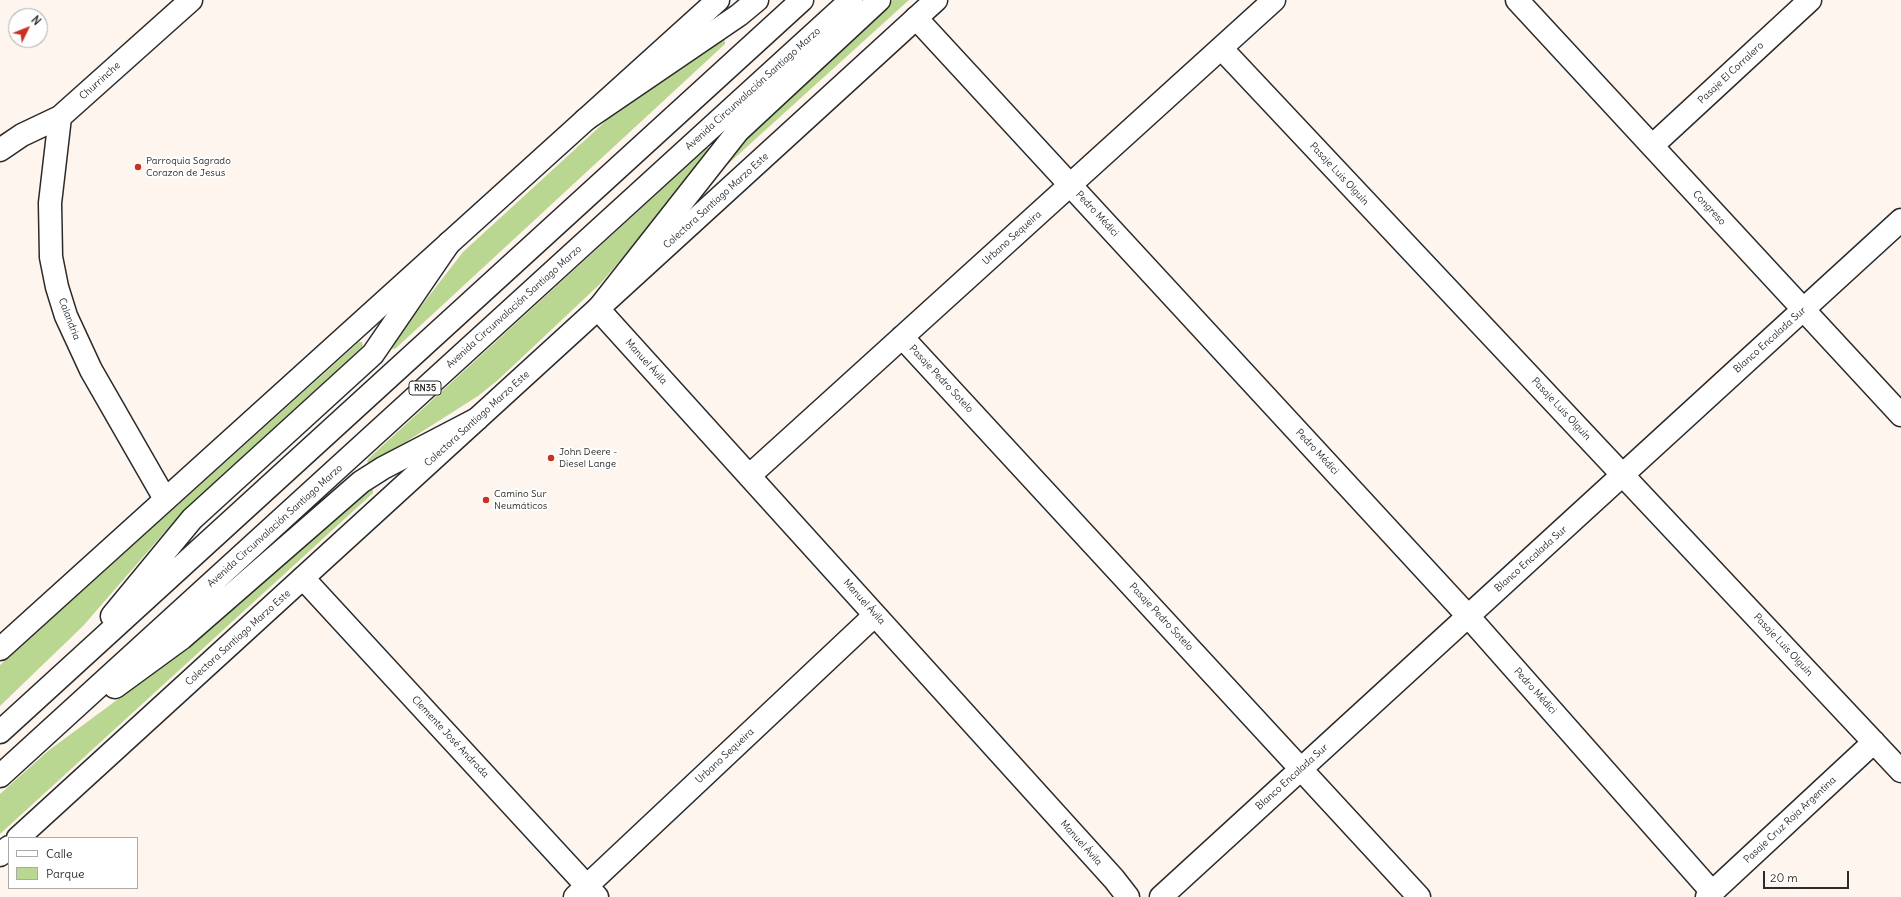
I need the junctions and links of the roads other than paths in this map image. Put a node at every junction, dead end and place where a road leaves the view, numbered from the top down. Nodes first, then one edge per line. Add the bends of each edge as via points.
1 (191, 0) edge
2 (718, 0) edge
3 (758, 0) edge
4 (802, 0) edge
5 (851, 0) edge
6 (879, 0) edge
7 (936, 0) edge
8 (1274, 0) edge
9 (1517, 0) edge
10 (1810, 0) edge
11 (916, 18) junction
12 (1221, 48) junction
13 (60, 117) junction
14 (585, 120) junction
15 (1652, 146) junction
16 (0, 150) edge
17 (1070, 185) junction
18 (1901, 220) edge
19 (449, 243) junction
20 (598, 309) junction
21 (1803, 310) junction
22 (902, 337) junction
23 (1901, 415) edge
24 (477, 419) junction
25 (1623, 475) junction
26 (749, 476) junction
27 (166, 500) junction
28 (303, 578) junction
29 (875, 615) junction
30 (1468, 616) junction
31 (0, 650) edge
32 (66, 672) junction
33 (0, 732) edge
34 (1874, 742) junction
35 (32, 748) junction
36 (1301, 769) junction
37 (1901, 771) edge
38 (0, 776) edge
39 (19, 837) edge
40 (8, 848) edge
41 (0, 855) edge
42 (586, 893) edge
43 (1710, 894) edge
44 (1128, 897) edge
45 (1161, 897) edge
46 (1419, 897) edge

1 - 13 main road, Churrinche
2 - 14 main road
3 - 14 main road
4 - 32 main road
5 - 35 main road, Avenida Circunvalación Santiago Marzo / RN35
6 - 20 main road via 738,131
7 - 11 main road, Colectora Santiago Marzo Este
8 - 12 main road, Urbano Sequeira
9 - 15 main road, Congreso
10 - 15 main road, Pasaje El Corralero
11 - 17 main road, Pedro Médici
11 - 20 main road, Colectora Santiago Marzo Este
12 - 17 main road, Urbano Sequeira
12 - 25 main road, Pasaje Luis Olguín
13 - 16 main road, Churrinche via 22,135
13 - 27 main road, Calandria via 50,216 51,257 57,287 66,316 91,370
14 - 19 main road
15 - 21 main road, Congreso
17 - 22 main road, Urbano Sequeira
17 - 30 main road, Pedro Médici
18 - 21 main road, Blanco Encalada Sur
19 - 27 main road
19 - 32 main road via 373,354 192,519
20 - 24 main road, Colectora Santiago Marzo Este
20 - 26 main road, Manuel Ávila
21 - 23 main road, Congreso
21 - 25 main road, Blanco Encalada Sur
22 - 26 main road, Urbano Sequeira
22 - 36 main road, Pasaje Pedro Sotelo
24 - 28 main road, Colectora Santiago Marzo Este
24 - 35 main road via 377,471 350,490 182,638
25 - 30 main road, Blanco Encalada Sur
25 - 34 main road, Pasaje Luis Olguín
26 - 29 main road, Manuel Ávila
27 - 31 main road
28 - 39 main road, Colectora Santiago Marzo Este
28 - 42 main road, Clemente José Andrada
29 - 42 main road, Urbano Sequeira
29 - 44 main road, Manuel Ávila
30 - 36 main road, Blanco Encalada Sur
30 - 43 main road, Pedro Médici
32 - 33 main road
34 - 37 main road, Pasaje Luis Olguín
34 - 43 main road, Pasaje Cruz Roja Argentina
35 - 38 main road, Avenida Circunvalación Santiago Marzo / RN35
36 - 45 main road, Blanco Encalada Sur
36 - 46 main road, Pasaje Pedro Sotelo
40 - 41 main road

